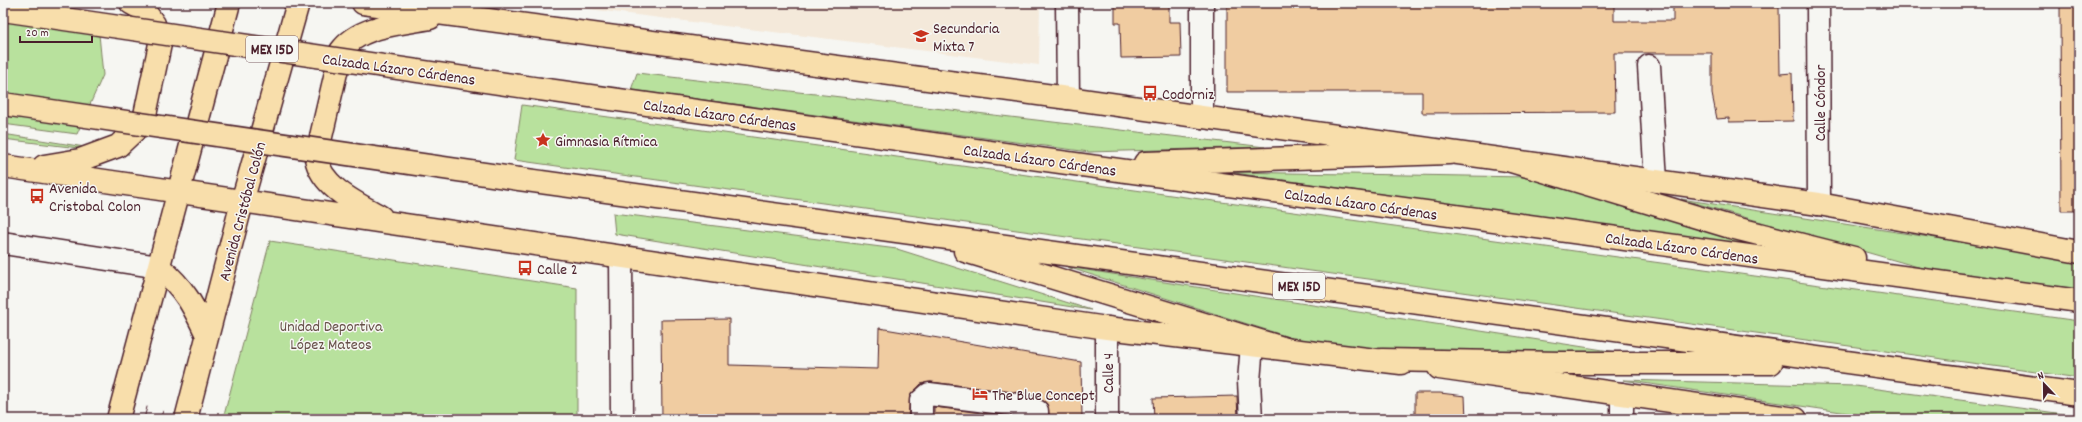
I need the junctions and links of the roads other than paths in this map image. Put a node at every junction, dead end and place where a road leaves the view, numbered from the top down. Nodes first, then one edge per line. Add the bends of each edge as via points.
1 (131, 3) edge
2 (229, 3) edge
3 (298, 3) edge
4 (363, 3) edge
5 (1067, 3) edge
6 (1202, 3) edge
7 (1818, 3) edge
8 (3, 10) edge
9 (451, 15) junction
10 (1649, 66) dead end
11 (1068, 98) junction
12 (3, 104) edge
13 (1202, 117) junction
14 (1449, 153) junction
15 (1511, 161) junction
16 (1082, 165) junction
17 (3, 166) edge
18 (27, 170) junction
19 (1656, 181) junction
20 (178, 192) junction
21 (242, 202) junction
22 (1819, 204) junction
23 (387, 222) junction
24 (901, 231) junction
25 (3, 243) edge
26 (2079, 252) edge
27 (621, 256) junction
28 (159, 267) junction
29 (1958, 284) junction
30 (2079, 301) edge
31 (1107, 328) junction
32 (207, 335) junction
33 (1252, 345) junction
34 (1286, 349) junction
35 (1382, 360) junction
36 (1853, 363) junction
37 (1622, 394) junction
38 (2079, 394) edge
39 (1785, 418) edge
40 (118, 419) edge
41 (186, 419) edge
42 (622, 419) edge
43 (921, 419) edge
44 (1037, 419) edge
45 (1108, 419) edge
46 (1251, 419) edge
47 (1622, 419) edge

1 - 18 main road via 144,10 154,24 160,44 145,115 134,131 118,146 80,160
2 - 20 main road
3 - 21 main road, Avenida Cristóbal Colón
4 - 9 main road
5 - 11 street
6 - 13 street
7 - 22 street, Calle Cóndor
8 - 16 main road, Calzada Lázaro Cárdenas / MEX 15D, bridge
9 - 11 main road
9 - 23 main road via 372,30 348,42 342,51 316,158 318,169 337,189
10 - 19 street
11 - 13 main road
12 - 24 main road, MEX 15D, bridge via 519,179
13 - 14 main road
14 - 15 main road
14 - 16 main road
15 - 19 main road
15 - 29 main road via 1727,226
16 - 29 main road, Calzada Lázaro Cárdenas / MEX 15D
17 - 18 main road
18 - 20 main road
19 - 22 main road
20 - 21 main road
20 - 28 main road
21 - 23 main road
21 - 32 main road, Avenida Cristóbal Colón
22 - 26 main road
23 - 27 main road
24 - 34 main road
24 - 36 main road, MEX 15D
25 - 28 street
27 - 31 main road
27 - 42 street
28 - 32 main road via 177,282
28 - 40 main road
29 - 30 main road, Calzada Lázaro Cárdenas / MEX 15D
31 - 33 main road
31 - 45 street, Calle 4
32 - 41 main road, Avenida Cristóbal Colón
33 - 34 main road
33 - 46 street via 1249,381
34 - 35 main road
35 - 36 main road
35 - 37 main road
36 - 38 main road, MEX 15D
37 - 39 main road
37 - 47 street
43 - 44 street via 921,401 929,394 1027,406 1037,411

